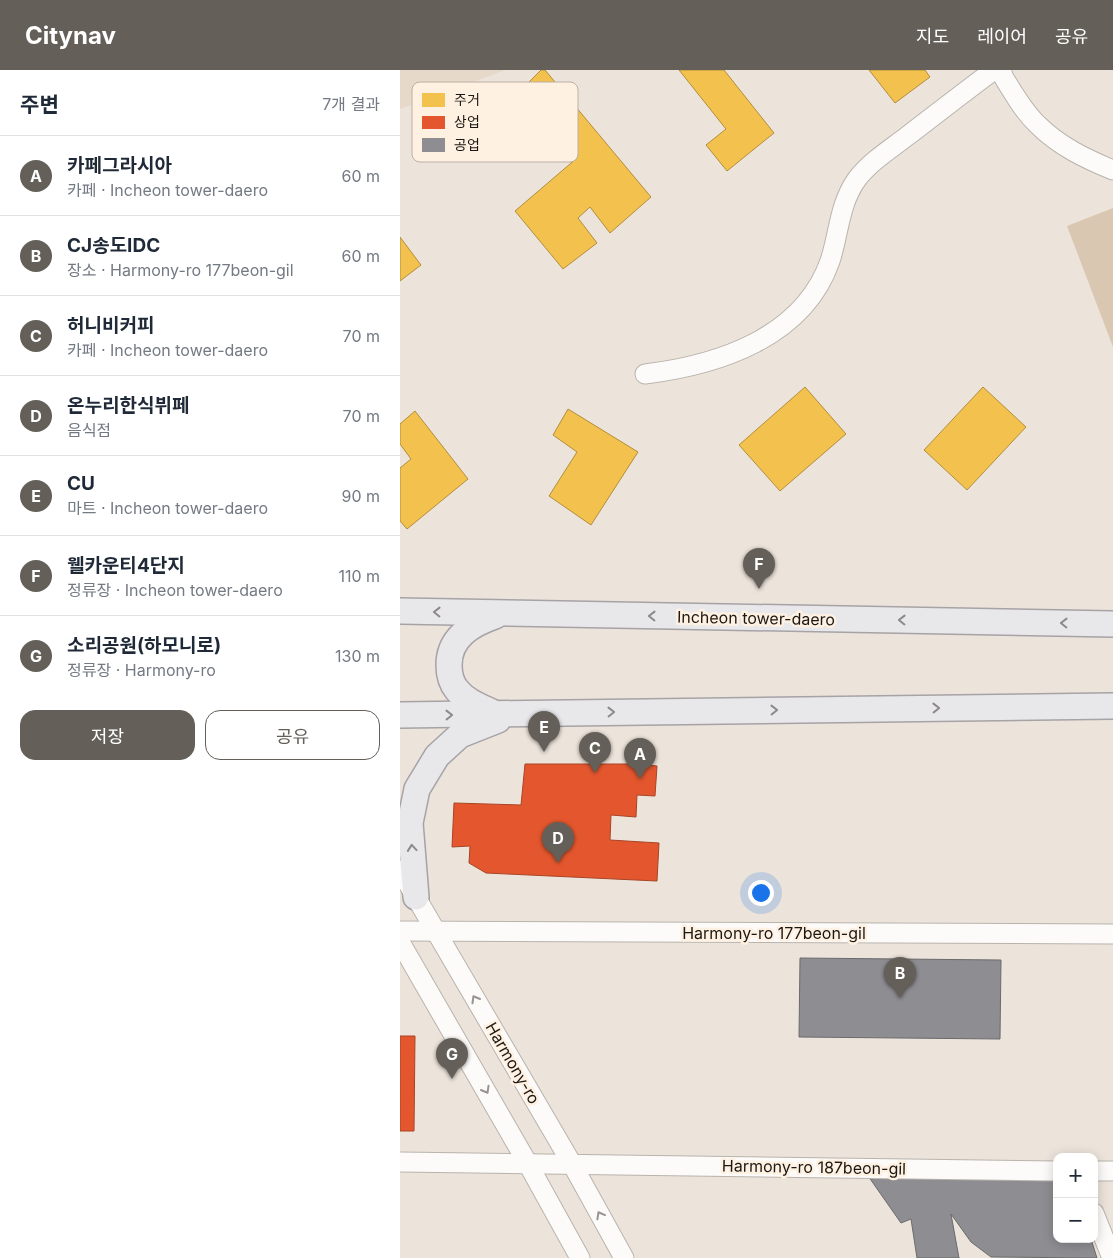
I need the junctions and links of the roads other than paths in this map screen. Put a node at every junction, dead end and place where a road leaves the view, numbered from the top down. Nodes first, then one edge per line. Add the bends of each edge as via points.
1 (994, 70) edge
2 (1001, 70) edge
3 (1113, 170) edge
4 (645, 374) dead end
5 (400, 611) edge
6 (505, 613) junction
7 (1113, 624) edge
8 (1113, 706) edge
9 (504, 714) junction
10 (400, 715) edge
11 (400, 870) edge
12 (416, 897) junction
13 (400, 931) edge
14 (436, 932) junction
15 (1113, 934) edge
16 (400, 942) edge
17 (400, 1162) edge
18 (528, 1164) junction
19 (572, 1164) junction
20 (1053, 1171) edge
21 (1098, 1171) edge
22 (1113, 1171) edge
23 (1098, 1223) edge
24 (580, 1258) edge
25 (624, 1258) edge
26 (1112, 1258) edge

1 - 4 street via 866,168 841,212 824,276 797,312 772,333 728,356 672,371
2 - 3 street via 1037,125 1064,147
6 -> 5 main road, Incheon tower-daero
7 -> 6 main road, Incheon tower-daero
6 - 9 main road via 466,630 454,644 449,662 455,689 473,704
9 -> 8 main road
10 -> 9 main road
12 -> 9 main road via 410,823 416,788 437,756 460,735
11 - 12 street, Harmony-ro
12 - 14 street, Harmony-ro
13 - 14 street, Harmony-ro 177beon-gil
14 - 15 street, Harmony-ro 177beon-gil
19 -> 14 street, Harmony-ro
16 -> 18 street
17 - 18 street, Harmony-ro 187beon-gil
18 - 19 street, Harmony-ro 187beon-gil
18 - 24 street
19 - 20 street, Harmony-ro 187beon-gil
25 -> 19 street, Harmony-ro
21 - 22 street
23 - 26 street

